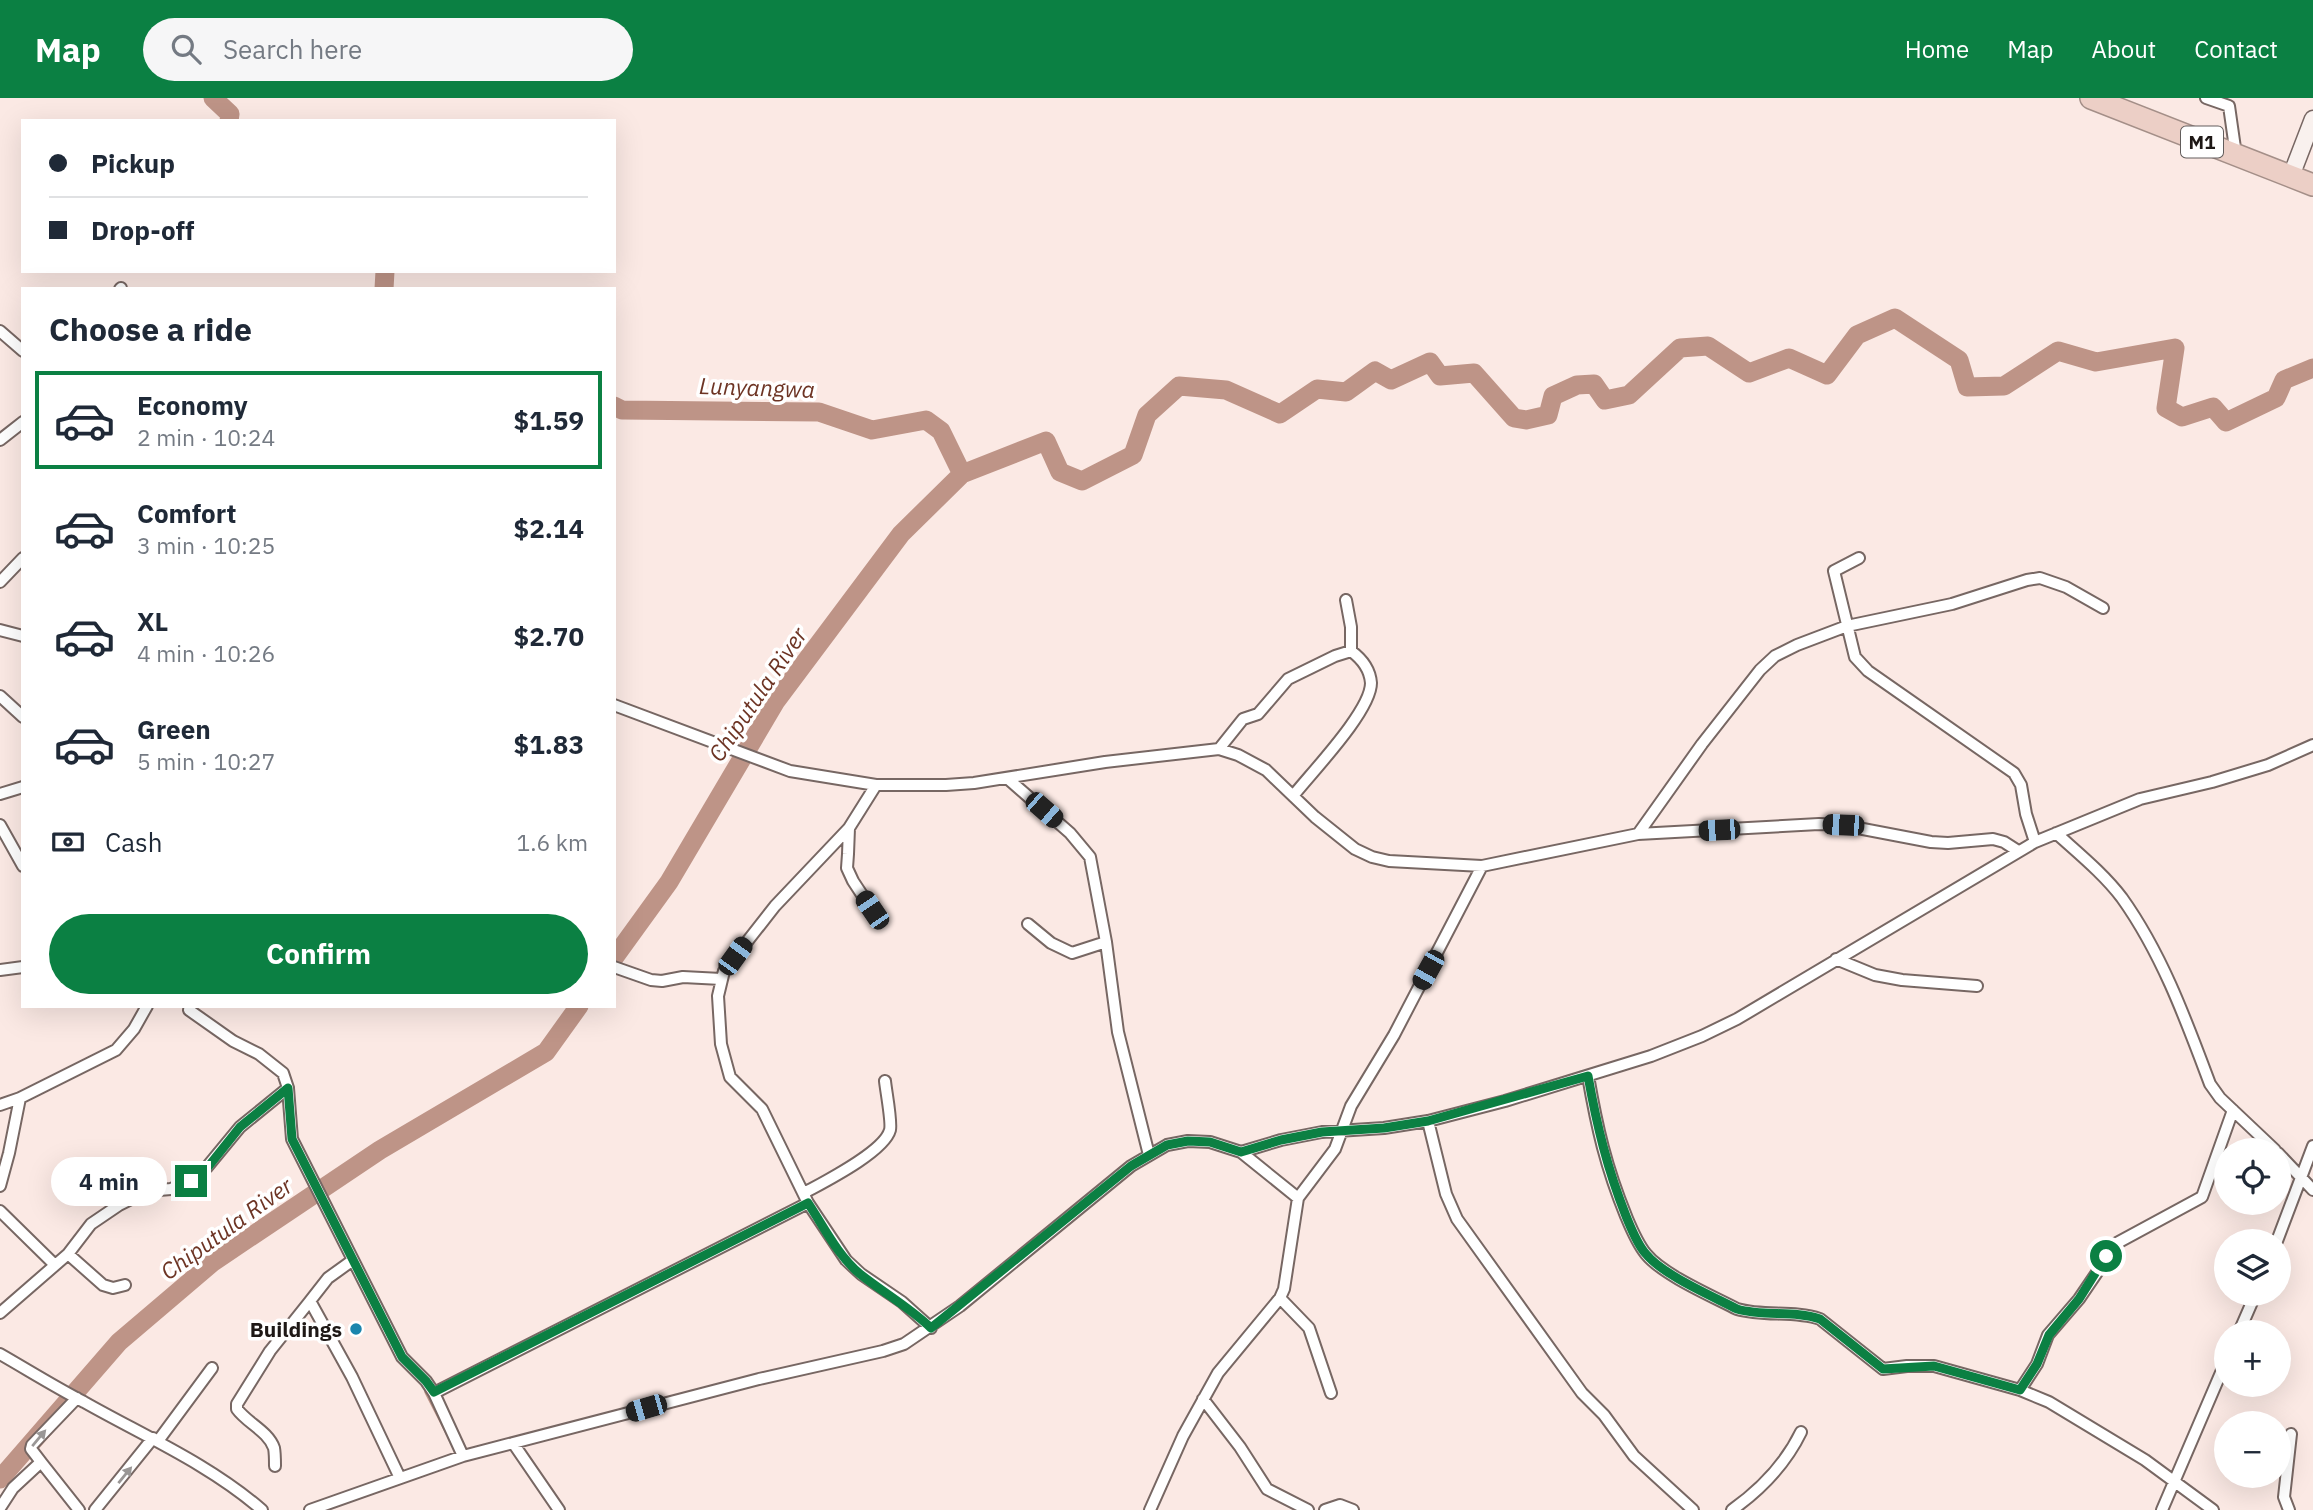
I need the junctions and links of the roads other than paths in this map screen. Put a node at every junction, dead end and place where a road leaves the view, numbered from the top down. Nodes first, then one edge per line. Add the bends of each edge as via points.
1 (2091, 98) edge
2 (2206, 98) edge
3 (2313, 119) edge
4 (2235, 155) junction
5 (2291, 176) junction
6 (2313, 184) edge
7 (0, 331) edge
8 (21, 349) edge
9 (21, 424) edge
10 (0, 440) edge
11 (1858, 558) dead end
12 (21, 560) edge
13 (0, 582) edge
14 (1346, 600) dead end
15 (2103, 608) dead end
16 (1847, 626) junction
17 (0, 630) edge
18 (21, 635) edge
19 (1352, 652) junction
20 (0, 696) edge
21 (616, 706) edge
22 (21, 715) edge
23 (2313, 746) edge
24 (1219, 749) junction
25 (1007, 778) junction
26 (876, 785) junction
27 (21, 788) edge
28 (0, 794) edge
29 (1293, 796) junction
30 (0, 825) edge
31 (849, 828) junction
32 (2056, 833) junction
33 (1638, 834) junction
34 (2035, 842) junction
35 (2018, 851) junction
36 (21, 862) edge
37 (1482, 866) junction
38 (872, 910) dead end
39 (1028, 924) dead end
40 (1106, 942) junction
41 (1836, 959) junction
42 (21, 967) edge
43 (616, 968) edge
44 (0, 970) edge
45 (721, 979) junction
46 (1977, 986) dead end
47 (146, 1008) edge
48 (188, 1008) edge
49 (1588, 1076) junction
50 (885, 1081) dead end
51 (288, 1088) junction
52 (20, 1098) junction
53 (0, 1105) edge
54 (2233, 1110) junction
55 (1428, 1121) junction
56 (1342, 1129) junction
57 (2262, 1138) edge
58 (2313, 1146) edge
59 (1241, 1152) junction
60 (1149, 1155) junction
61 (2291, 1167) edge
62 (2301, 1178) junction
63 (0, 1186) edge
64 (2313, 1190) edge
65 (806, 1198) junction
66 (1298, 1198) junction
67 (0, 1212) edge
68 (2282, 1229) edge
69 (68, 1254) junction
70 (353, 1259) junction
71 (55, 1265) junction
72 (125, 1285) dead end
73 (1280, 1298) junction
74 (310, 1301) junction
75 (0, 1313) edge
76 (931, 1328) junction
77 (0, 1354) edge
78 (212, 1368) dead end
79 (2214, 1389) edge
80 (2020, 1390) junction
81 (434, 1392) junction
82 (1331, 1393) dead end
83 (73, 1396) junction
84 (1203, 1399) junction
85 (1801, 1432) dead end
86 (155, 1440) junction
87 (513, 1443) junction
88 (463, 1456) junction
89 (41, 1462) junction
90 (275, 1466) dead end
91 (400, 1478) junction
92 (2175, 1480) junction
93 (2285, 1488) edge
94 (0, 1509) edge
95 (79, 1510) edge
96 (95, 1510) edge
97 (262, 1510) edge
98 (310, 1510) edge
99 (559, 1510) edge
100 (1150, 1510) edge
101 (1308, 1510) edge
102 (1325, 1510) edge
103 (1353, 1510) edge
104 (1693, 1510) edge
105 (1732, 1510) edge
106 (2162, 1510) edge
107 (2213, 1510) edge
108 (2289, 1510) edge

1 - 4 highway, M1
2 - 4 street via 2230,106
3 - 5 street
4 - 5 highway, M1
5 - 6 highway, M1
7 - 8 street
9 - 10 street
11 - 16 street via 1834,571
12 - 13 street
14 - 19 street
15 - 16 street via 2040,578 1952,604
16 - 33 street via 1775,656 1760,670
16 - 34 street via 1861,666 2014,773
17 - 18 street
19 - 24 street via 1288,680 1258,715 1243,719
19 - 29 street via 1369,673 1368,696 1355,720
20 - 22 street
21 - 26 street via 790,771
23 - 32 street via 2223,779 2140,799
24 - 25 street
24 - 29 street via 1266,770
25 - 26 street via 946,785
25 - 40 street via 1070,833 1090,857
26 - 31 street
27 - 28 street
29 - 37 street via 1355,849 1372,857
30 - 36 street
31 - 38 street via 848,868
31 - 45 street via 775,906
32 - 34 street
32 - 54 street via 2120,896 2140,925 2166,974 2210,1084
33 - 35 street via 1831,824 1931,842 1993,839
33 - 37 street
34 - 35 street
35 - 41 street
37 - 56 street
39 - 40 street via 1072,953
40 - 60 street via 1118,1032
41 - 46 street via 1875,975
41 - 49 street via 1702,1036
42 - 44 street
43 - 45 street via 651,980
45 - 65 street via 721,1044 730,1077 762,1109
47 - 52 street via 116,1050
48 - 51 street via 275,1066
49 - 55 street
49 - 80 street via 1598,1135 1613,1183 1632,1230 1646,1254 1663,1269 1737,1309 1820,1319 1883,1369 1934,1366
50 - 65 street via 891,1128 885,1140
51 - 69 street via 240,1127 191,1181 147,1191 119,1205 91,1224
51 - 70 street via 292,1139
52 - 53 street
52 - 63 street
54 - 57 street
54 - 80 street via 2202,1197 2117,1242 2049,1335
55 - 56 street
55 - 104 street via 1446,1195 1457,1219 1582,1393 1634,1455
56 - 59 street
56 - 66 street via 1335,1150
58 - 62 street
59 - 60 street via 1188,1141
59 - 66 street
60 - 76 street
61 - 62 street
62 - 64 street
62 - 68 street
65 - 76 street via 846,1261
65 - 81 street
66 - 73 street
67 - 71 street
69 - 71 street
69 - 72 street via 103,1285 113,1289
70 - 74 street via 328,1278
70 - 81 street via 402,1357
71 - 75 street
73 - 82 street via 1309,1328
73 - 84 street via 1218,1373
74 - 90 street via 237,1404 240,1414 273,1447
74 - 91 street
76 - 87 street via 883,1351
77 - 83 street
78 - 86 street
79 - 92 street
80 - 92 street via 2049,1402
81 - 88 street
83 - 86 street
89 -> 83 street via 32,1445
84 - 100 street
84 - 101 street via 1267,1489
85 - 105 street via 1775,1470
96 -> 86 street
86 - 97 street
87 - 88 street
87 - 99 street
88 - 91 street
89 - 94 street
89 - 95 street
91 - 98 street
92 - 106 street
92 - 107 street
93 - 108 street
102 - 103 street via 1340,1505

